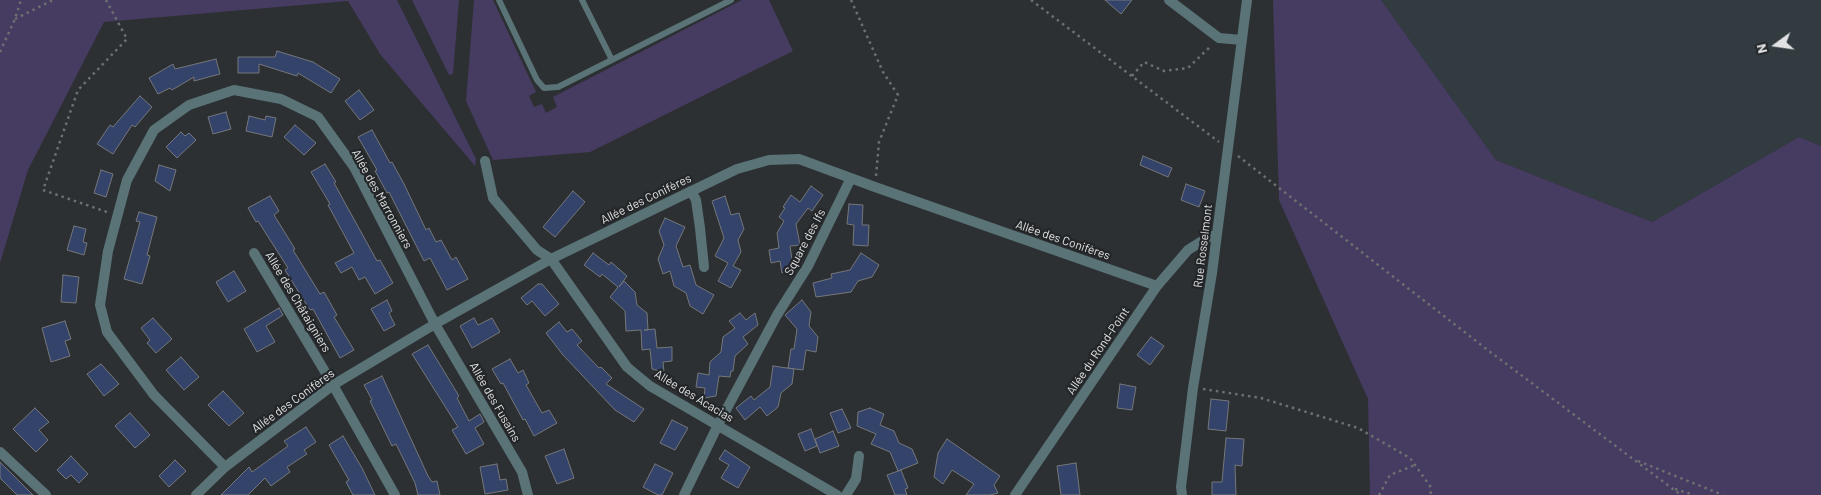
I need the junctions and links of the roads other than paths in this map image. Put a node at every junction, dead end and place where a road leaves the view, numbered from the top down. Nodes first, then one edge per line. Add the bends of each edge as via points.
1 (499, 0) edge
2 (582, 0) edge
3 (731, 0) edge
4 (1169, 0) edge
5 (1247, 0) edge
6 (1242, 40) junction
7 (612, 60) junction
8 (484, 161) dead end
9 (851, 178) junction
10 (691, 191) junction
11 (1216, 236) junction
12 (254, 253) dead end
13 (551, 259) junction
14 (704, 267) dead end
15 (1157, 286) junction
16 (434, 324) junction
17 (333, 385) junction
18 (718, 424) junction
19 (0, 452) edge
20 (859, 456) dead end
21 (225, 467) junction
22 (46, 495) edge
23 (196, 495) edge
24 (395, 495) edge
25 (528, 495) edge
26 (684, 495) edge
27 (837, 495) edge
28 (846, 495) edge
29 (1015, 495) edge
30 (1182, 495) edge

1 - 7 lane via 544,88 558,86
2 - 7 lane
3 - 7 lane
4 - 6 street via 1219,38
5 - 6 street, Rue Rosselmont
6 - 11 street, Rue Rosselmont
8 - 13 street, Allée des Acacias via 492,198 537,250
9 - 10 street, Allée des Conifères via 799,159 769,160 737,169
9 - 15 street, Allée des Conifères
9 - 18 street, Square des Ifs via 808,266 777,315
10 - 13 street, Allée des Conifères
10 - 14 street via 696,200
11 - 15 street, Allée du Rond-Point via 1210,236 1188,250
11 - 30 street, Rue Rosselmont
12 - 17 street, Allée des Châtaigniers
13 - 16 street, Allée des Conifères
13 - 18 street, Allée des Acacias via 627,367 650,386
15 - 29 street, Allée du Rond-Point
16 - 17 street, Allée des Conifères
16 - 21 street, Allée des Marronniers via 354,167 318,117 281,99 234,90 188,105 154,130 127,180 108,251 100,305 107,332 154,395
16 - 25 street, Allée des Fusains via 522,472
17 - 21 street, Allée des Conifères
17 - 24 street, Allée des Châtaigniers
18 - 26 street, Square des Ifs
18 - 27 street, Allée des Acacias
19 - 22 street
20 - 28 street via 856,479
21 - 23 street, Allée des Conifères

